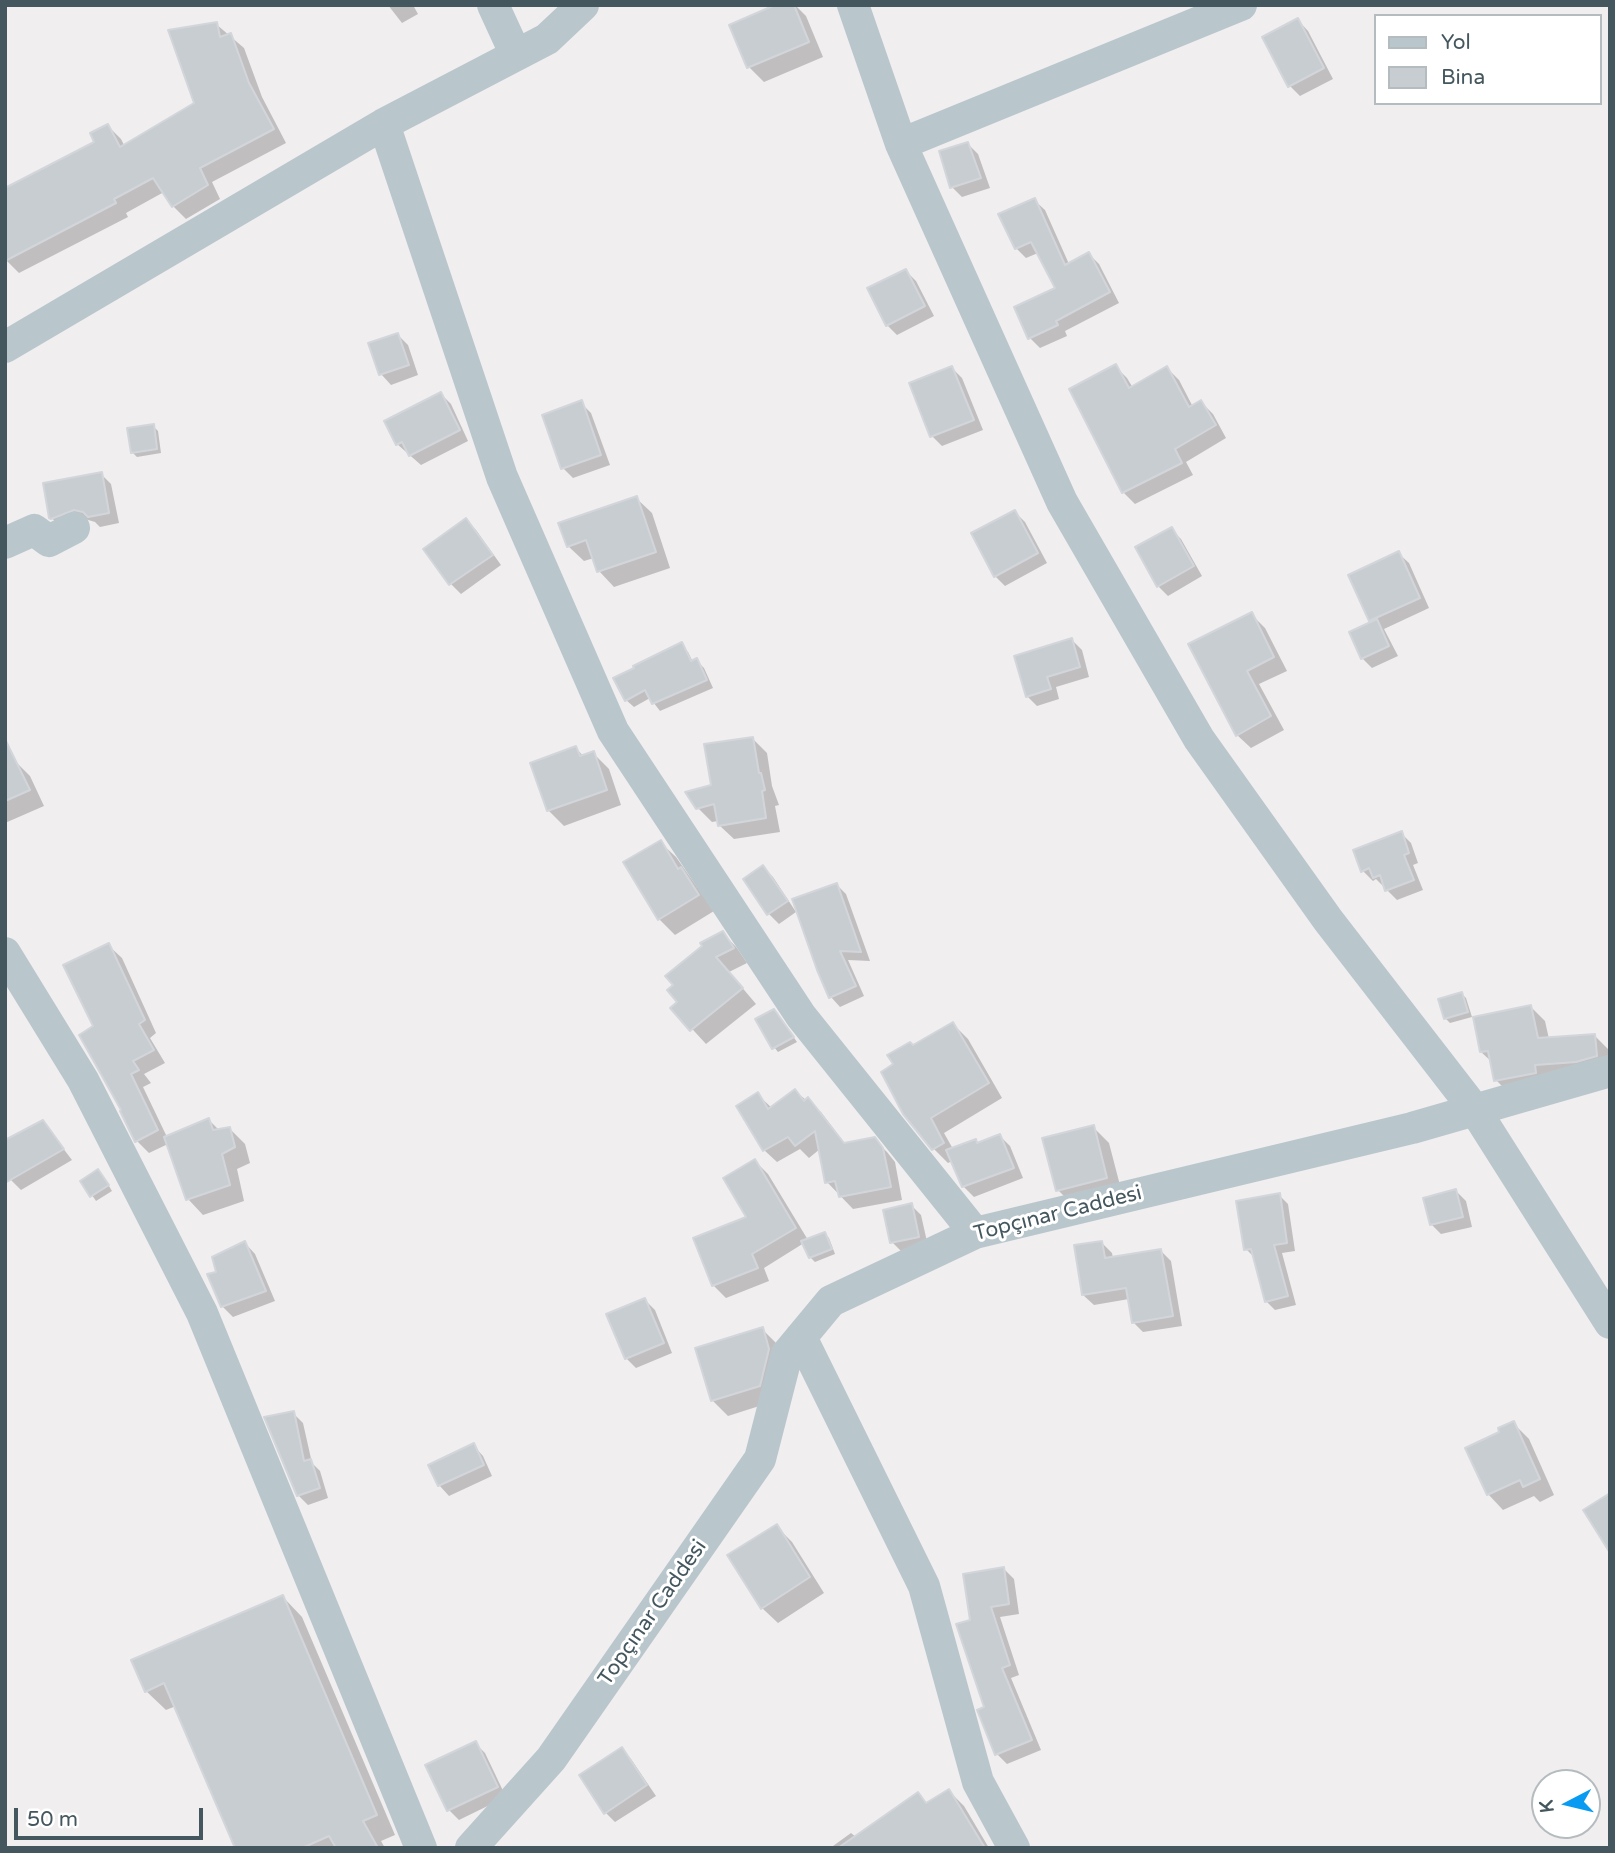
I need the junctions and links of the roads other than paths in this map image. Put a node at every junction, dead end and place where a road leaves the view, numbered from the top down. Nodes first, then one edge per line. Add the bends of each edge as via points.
1 (493, 5) edge
2 (583, 5) edge
3 (853, 5) edge
4 (1241, 5) edge
5 (516, 55) junction
6 (384, 124) junction
7 (901, 144) junction
8 (5, 347) edge
9 (74, 528) dead end
10 (5, 543) edge
11 (5, 953) edge
12 (1610, 1071) edge
13 (1475, 1110) junction
14 (975, 1233) junction
15 (1610, 1323) edge
16 (802, 1337) junction
17 (421, 1848) edge
18 (471, 1848) edge
19 (1014, 1848) edge

1 - 5 street
2 - 5 street via 547,38
3 - 7 street
4 - 7 street
5 - 6 street
6 - 8 street
6 - 14 street via 502,477 613,731 801,1016
7 - 13 street via 1062,502 1199,739 1328,920
9 - 10 street via 49,541 34,530
11 - 17 street via 83,1080 202,1313
12 - 13 street, Topçınar Caddesi
13 - 14 street, Topçınar Caddesi
13 - 15 street
14 - 16 street, Topçınar Caddesi via 831,1301
16 - 18 street, Topçınar Caddesi via 787,1354 760,1460 551,1759
16 - 19 street via 925,1586 978,1782

